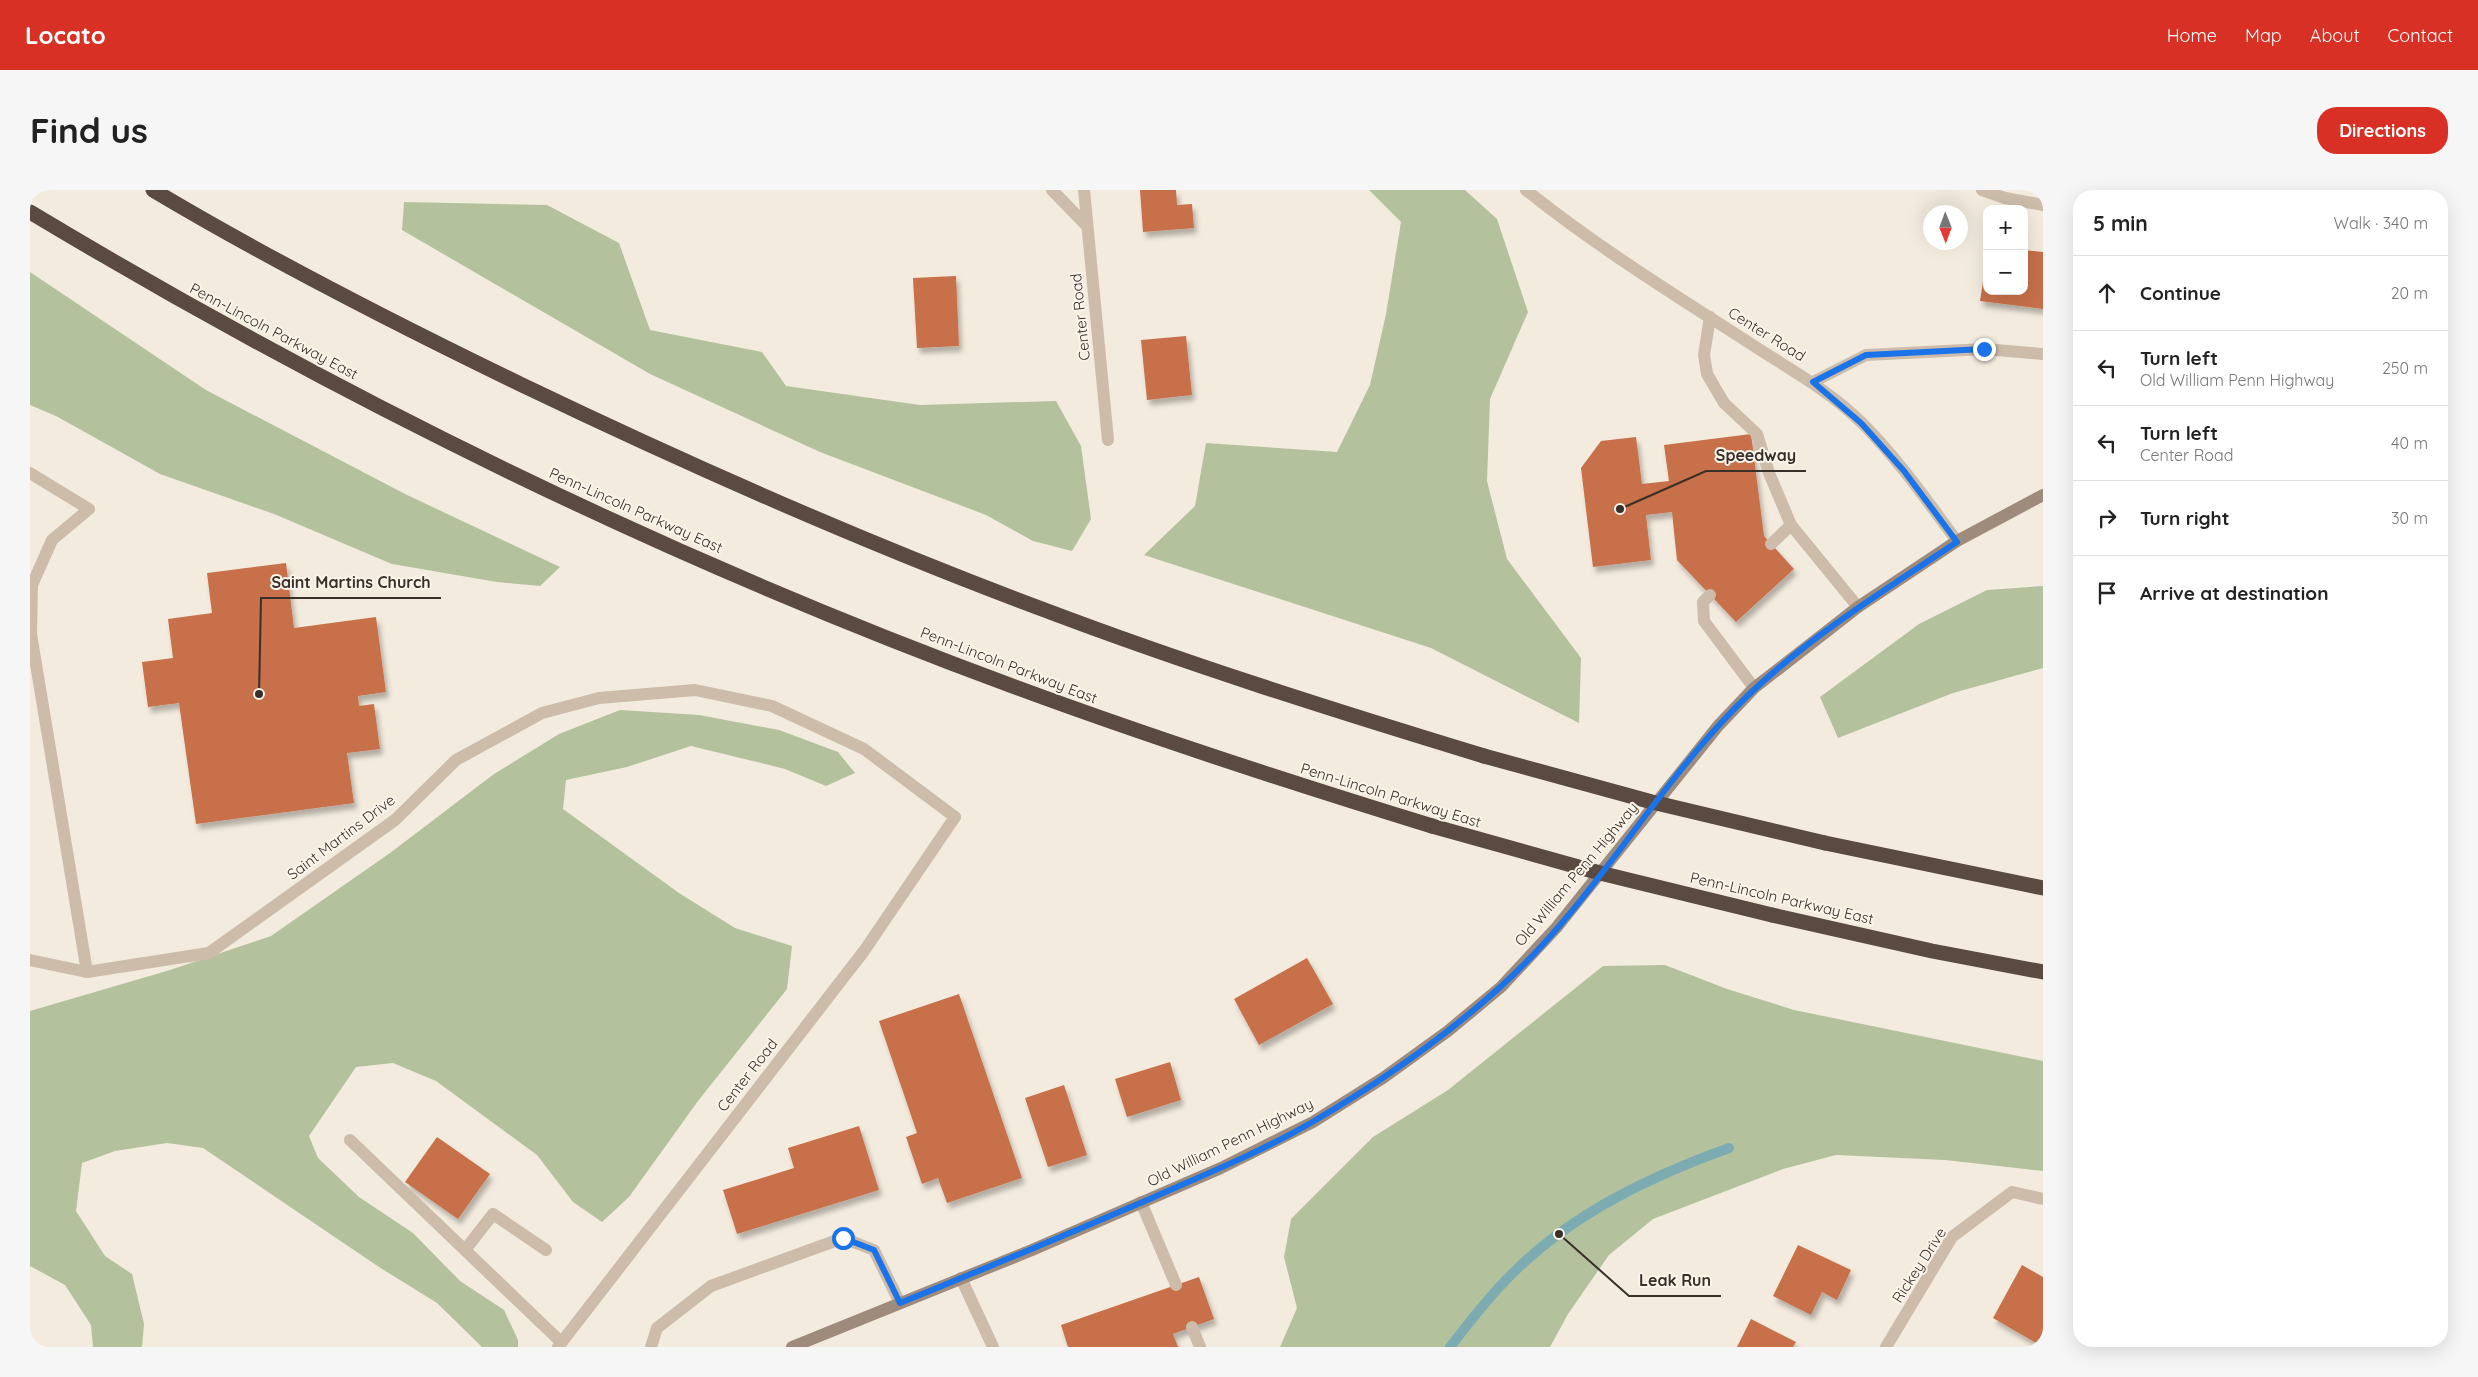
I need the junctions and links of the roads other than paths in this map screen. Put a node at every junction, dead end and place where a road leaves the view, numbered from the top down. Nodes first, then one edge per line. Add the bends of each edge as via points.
1 (153, 190) edge
2 (1052, 190) edge
3 (1084, 190) edge
4 (1982, 190) edge
5 (1529, 191) edge
6 (2043, 205) edge
7 (30, 212) edge
8 (1087, 226) junction
9 (1710, 318) junction
10 (2043, 354) edge
11 (1813, 382) junction
12 (1108, 440) dead end
13 (30, 473) edge
14 (2043, 495) edge
15 (1791, 525) junction
16 (1957, 542) junction
17 (1771, 544) dead end
18 (1710, 595) dead end
19 (1858, 607) junction
20 (1754, 688) junction
21 (956, 817) joint
22 (2043, 888) edge
23 (30, 960) edge
24 (87, 972) junction
25 (2043, 972) edge
26 (350, 1140) dead end
27 (2043, 1199) edge
28 (1142, 1202) junction
29 (465, 1250) junction
30 (546, 1250) dead end
31 (961, 1278) junction
32 (1176, 1285) dead end
33 (900, 1303) junction
34 (1192, 1327) dead end
35 (560, 1345) edge
36 (651, 1347) edge
37 (792, 1347) edge
38 (993, 1347) edge
39 (1200, 1347) edge
40 (1886, 1347) edge

1 - 22 highway, bridge via 315,280 599,422 891,550 1051,612 1344,713 1484,756 1652,802 1825,843
2 - 8 street
3 - 8 street, Center Road
4 - 6 street
5 - 9 street, Center Road via 1616,256
7 - 25 highway, Penn-Lincoln Parkway East, bridge via 136,276 422,429 713,564 1012,686 1180,746 1432,826 1600,873 1932,951
8 - 12 street, Center Road
9 - 11 street, Center Road
9 - 15 street via 1704,355 1707,374 1724,403 1757,434 1769,474
10 - 11 street via 1984,349 1866,355
11 - 16 street, Center Road via 1861,423 1904,471
13 - 24 street via 89,509 52,540 32,585 31,634
14 - 16 main road, Old William Penn Highway
15 - 17 street
15 - 19 street
16 - 19 main road, Old William Penn Highway
18 - 20 street via 1703,602 1704,621
19 - 20 main road, Old William Penn Highway
20 - 28 main road, Old William Penn Highway via 1718,726 1556,928 1501,987 1456,1025 1383,1078 1313,1122 1221,1168
21 - 24 street, Saint Martins Drive via 864,750 772,706 695,690 599,698 542,713 456,760 395,820 209,953
21 - 35 street, Center Road via 864,951
23 - 24 street, Saint Martins Drive
26 - 29 street
27 - 40 street, Rickey Drive via 2012,1192 1952,1238
28 - 31 main road, Old William Penn Highway
28 - 32 street
29 - 30 street via 493,1214
29 - 35 street
31 - 33 main road, Old William Penn Highway
31 - 38 street
33 - 36 street via 874,1250 843,1238 711,1286 657,1328
33 - 37 main road, Old William Penn Highway
34 - 39 street

